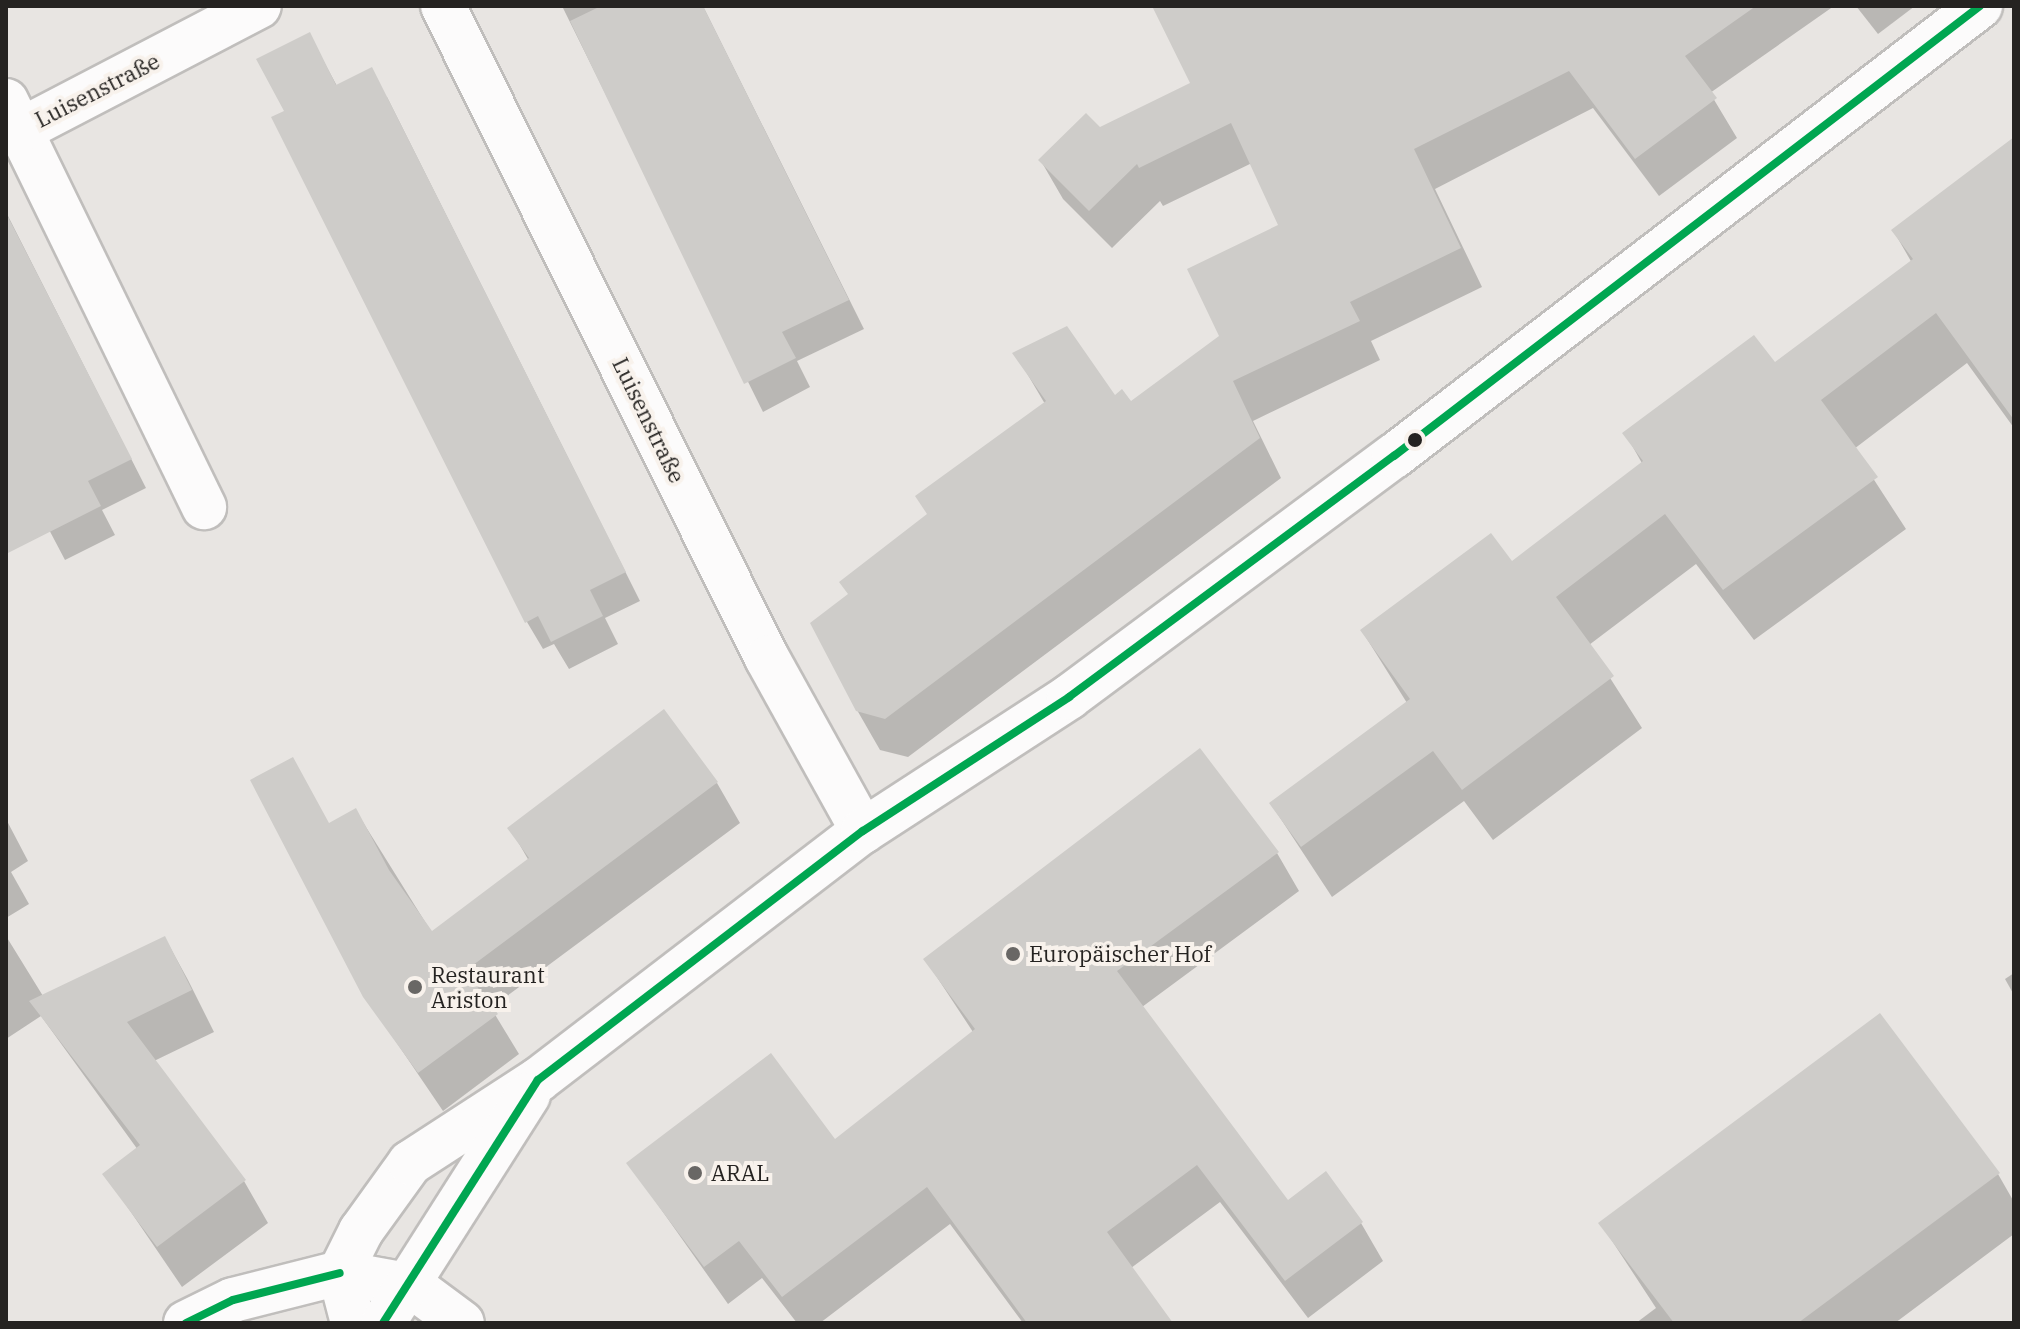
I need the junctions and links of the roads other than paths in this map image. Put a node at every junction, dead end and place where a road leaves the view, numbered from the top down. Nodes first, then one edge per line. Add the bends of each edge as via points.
1 (259, 6) edge
2 (443, 6) edge
3 (1980, 6) edge
4 (13, 116) edge
5 (204, 507) dead end
6 (863, 831) junction
7 (538, 1080) junction
8 (340, 1273) junction
9 (412, 1286) junction
10 (186, 1323) edge
11 (353, 1323) edge
12 (383, 1323) edge
13 (462, 1323) edge

1 - 4 main road, Luisenstraße
2 - 6 main road, Luisenstraße via 767,658
3 - 6 main road via 1394,456 1069,697
4 - 5 main road, Luisenstraße
6 - 7 main road
7 - 8 main road via 410,1163 361,1231
7 - 9 main road via 455,1207
8 - 9 main road
8 - 10 main road via 233,1300
8 - 11 main road
9 - 12 main road
9 - 13 main road

